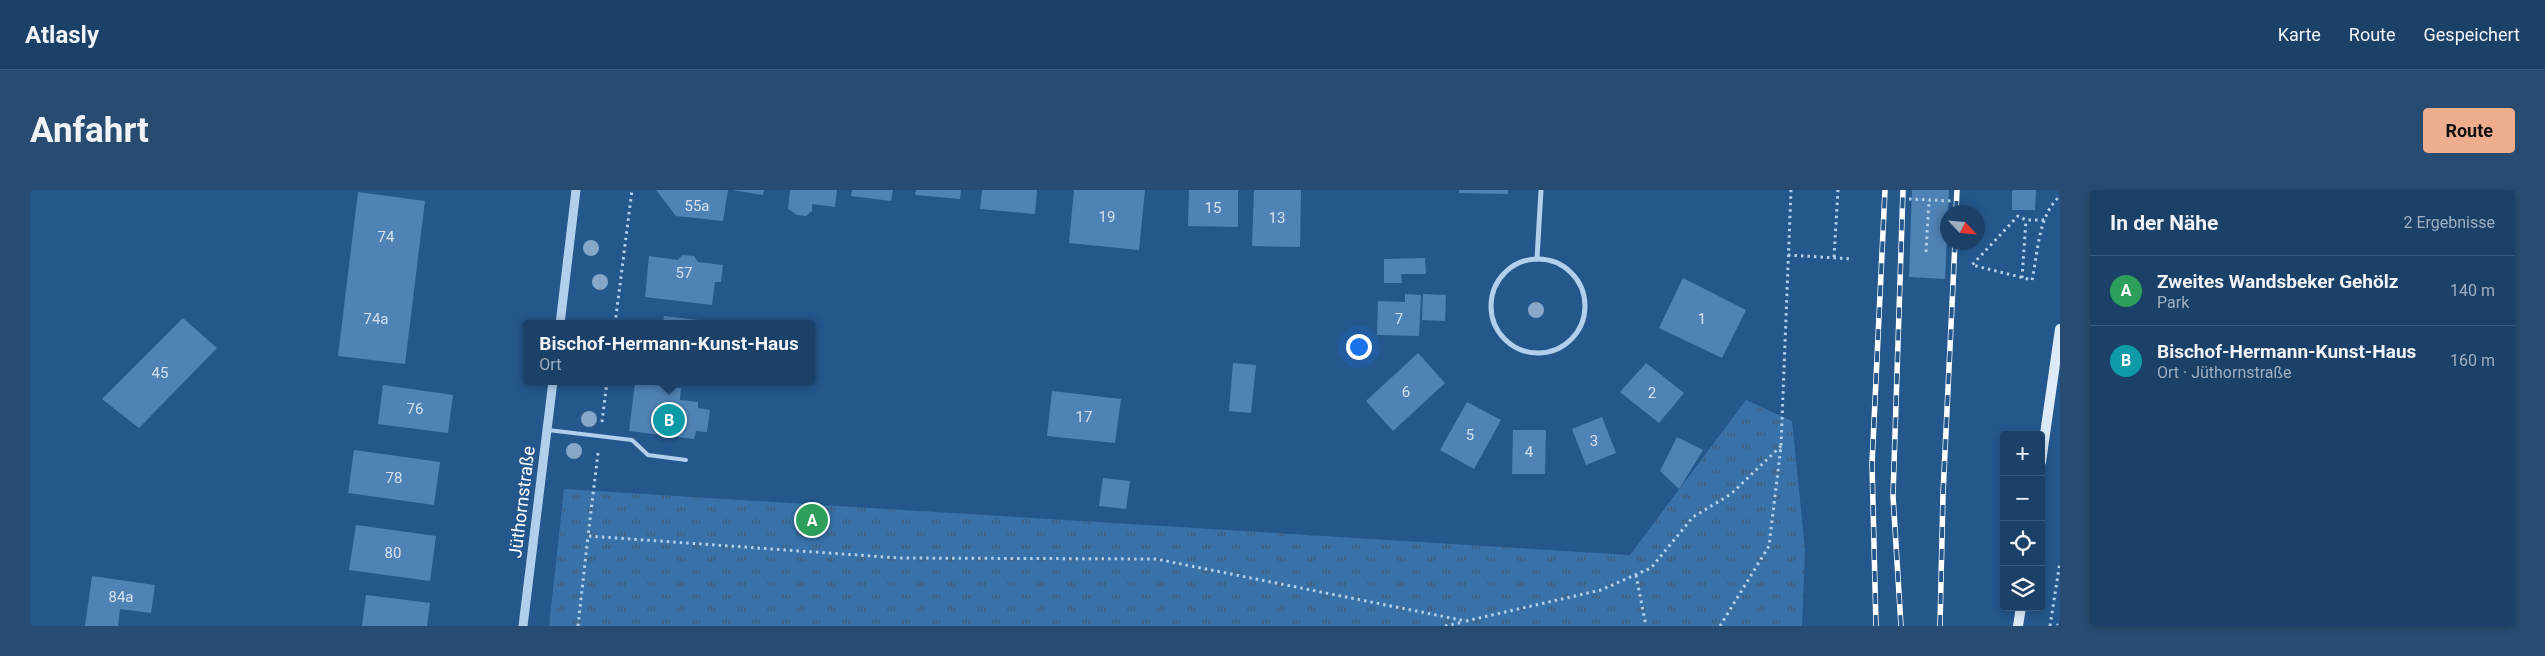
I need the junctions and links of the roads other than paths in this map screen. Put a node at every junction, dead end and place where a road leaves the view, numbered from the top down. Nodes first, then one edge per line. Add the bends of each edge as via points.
1 (576, 190) edge
2 (1541, 190) edge
3 (1537, 259) junction
4 (560, 320) edge
5 (2060, 329) edge
6 (553, 385) edge
7 (547, 430) junction
8 (2045, 434) edge
9 (686, 460) dead end
10 (2020, 611) edge
11 (523, 626) edge
12 (2018, 626) edge

1 - 4 street
2 - 3 street
3 - 3 street via 1518,264 1502,276 1495,287 1491,314 1502,338 1524,352 1538,354 1564,346 1581,326 1585,313 1584,299 1573,275 1563,266
5 - 8 main road
6 - 7 street, Jüthornstraße
7 - 9 lane via 632,440 648,455
7 - 11 street, Jüthornstraße
10 - 12 main road

